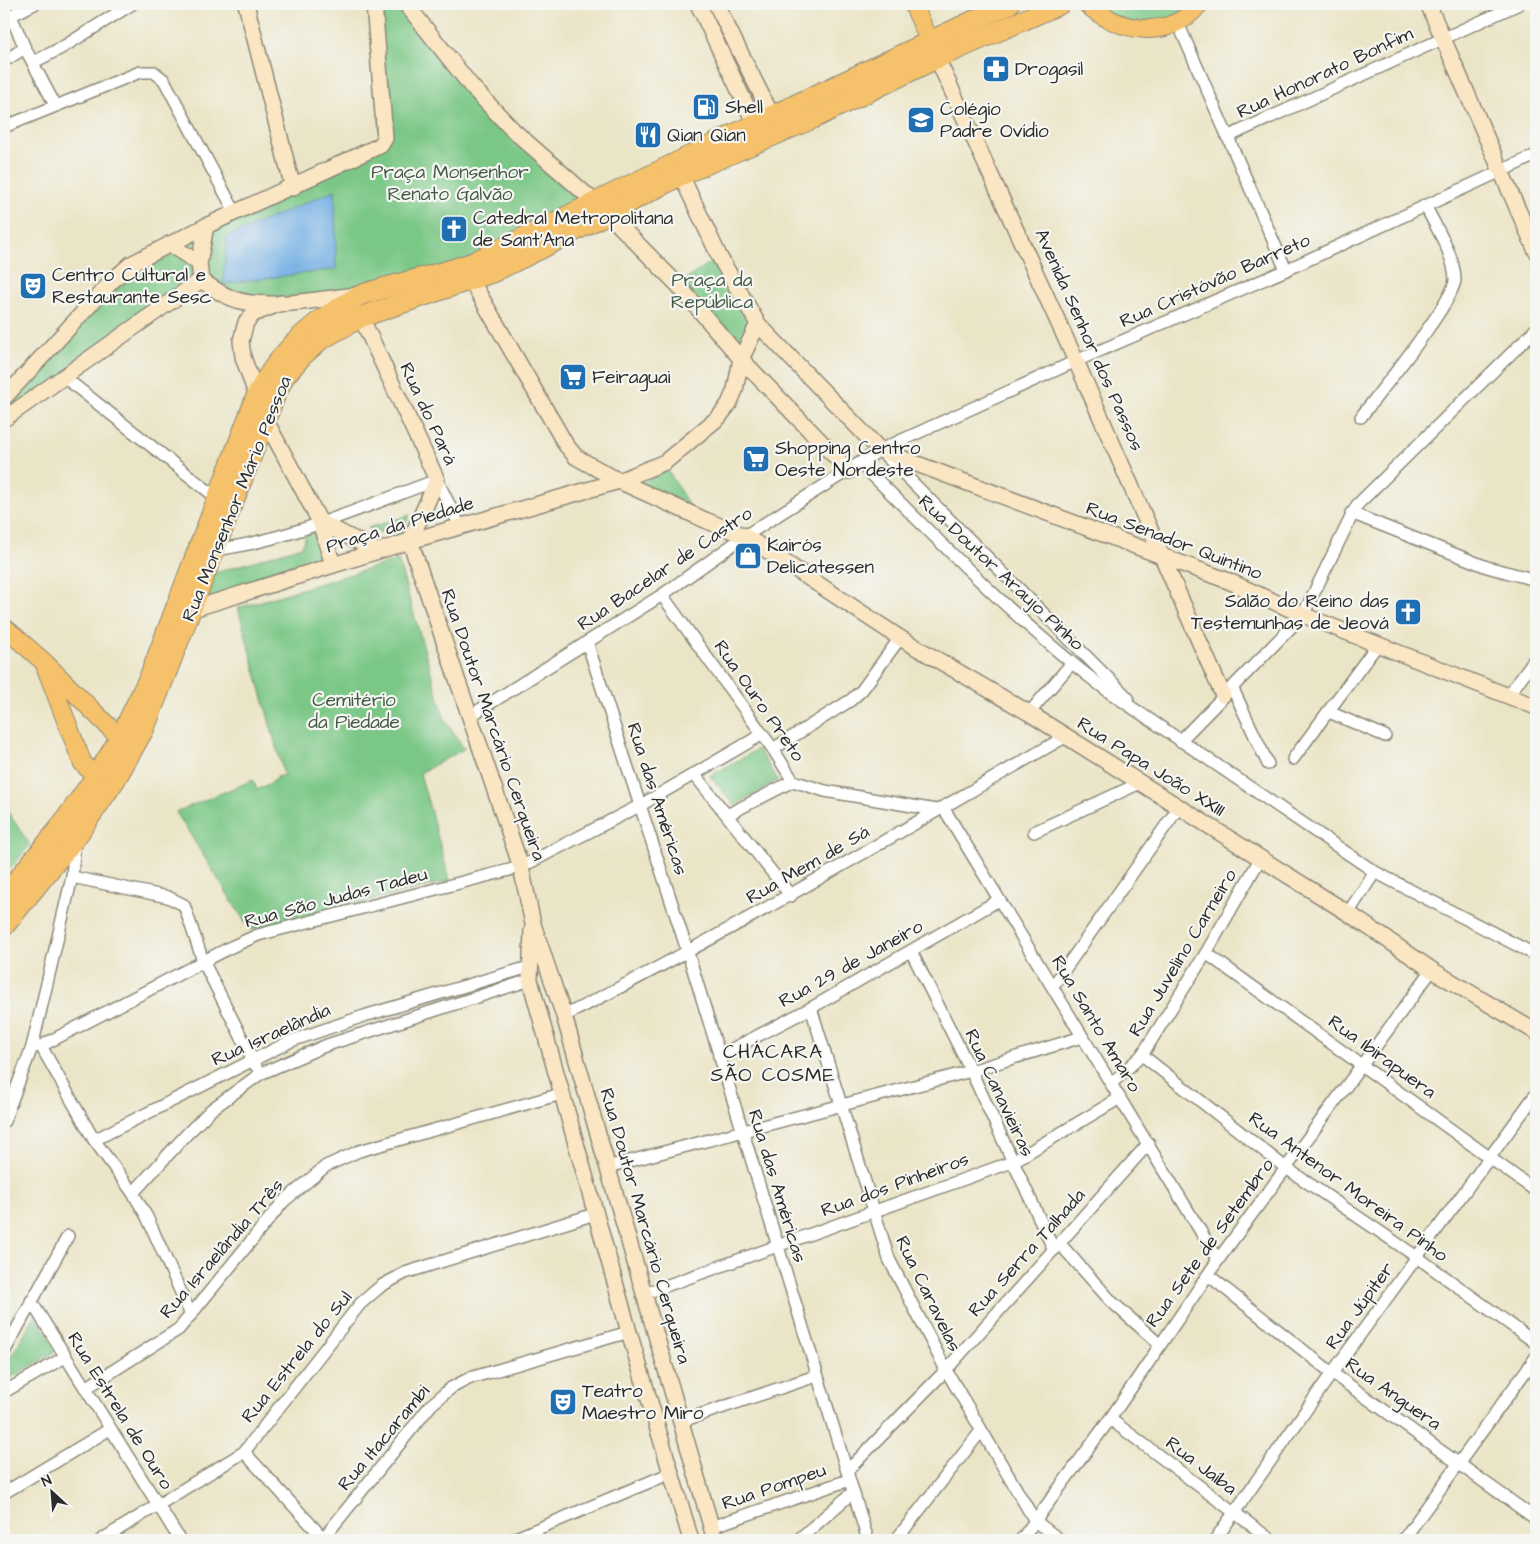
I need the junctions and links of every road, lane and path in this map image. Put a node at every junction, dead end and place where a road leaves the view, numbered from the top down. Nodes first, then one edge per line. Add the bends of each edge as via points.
1 (34, 4) edge
2 (132, 4) edge
3 (246, 4) edge
4 (374, 4) edge
5 (406, 4) edge
6 (698, 4) edge
7 (716, 4) edge
8 (913, 4) edge
9 (1009, 4) edge
10 (1060, 4) edge
11 (1087, 4) edge
12 (1199, 4) edge
13 (1428, 4) edge
14 (1519, 4) edge
15 (7, 18) edge
16 (1177, 21) junction
17 (1443, 38) junction
18 (25, 48) junction
19 (933, 50) junction
20 (4, 61) edge
21 (34, 62) junction
22 (829, 90) junction
23 (55, 105) junction
24 (764, 120) junction
25 (4, 127) edge
26 (1227, 137) junction
27 (1536, 155) edge
28 (1501, 171) junction
29 (681, 175) junction
30 (293, 188) junction
31 (1425, 205) junction
32 (600, 207) junction
33 (235, 212) junction
34 (206, 226) junction
35 (170, 244) junction
36 (1536, 251) edge
37 (199, 263) junction
38 (1286, 270) junction
39 (201, 280) junction
40 (471, 280) junction
41 (362, 294) junction
42 (281, 303) junction
43 (361, 317) junction
44 (758, 324) junction
45 (1536, 329) edge
46 (742, 359) junction
47 (1076, 361) junction
48 (64, 377) junction
49 (257, 395) junction
50 (4, 398) edge
51 (1361, 417) dead end
52 (4, 419) edge
53 (265, 419) junction
54 (880, 450) junction
55 (854, 467) junction
56 (437, 480) junction
57 (619, 481) junction
58 (217, 498) junction
59 (1351, 513) junction
60 (320, 522) junction
61 (461, 528) junction
62 (746, 536) junction
63 (410, 541) junction
64 (214, 550) junction
65 (377, 551) junction
66 (1162, 558) junction
67 (333, 565) junction
68 (1536, 580) edge
69 (662, 595) junction
70 (193, 609) junction
71 (1303, 614) junction
72 (4, 628) edge
73 (900, 638) junction
74 (587, 642) junction
75 (1378, 644) junction
76 (1536, 657) edge
77 (44, 662) junction
78 (1071, 664) junction
79 (1228, 691) junction
80 (1508, 696) junction
81 (1536, 707) edge
82 (1329, 712) junction
83 (1029, 713) junction
84 (470, 716) junction
85 (1149, 719) junction
86 (763, 734) junction
87 (1385, 736) dead end
88 (1065, 737) junction
89 (1180, 741) junction
90 (127, 743) junction
91 (773, 749) junction
92 (1293, 759) dead end
93 (1268, 764) dead end
94 (694, 774) junction
95 (106, 777) junction
96 (793, 781) junction
97 (1140, 783) junction
98 (641, 805) junction
99 (1179, 807) junction
100 (939, 809) junction
101 (727, 815) junction
102 (1034, 832) dead end
103 (76, 837) junction
104 (1260, 859) junction
105 (521, 867) junction
106 (1375, 872) junction
107 (72, 877) junction
108 (4, 896) edge
109 (791, 896) junction
110 (999, 900) junction
111 (1348, 913) junction
112 (533, 924) junction
113 (4, 926) edge
114 (911, 951) junction
115 (688, 953) junction
116 (1206, 953) junction
117 (1536, 955) edge
118 (203, 961) junction
119 (1432, 970) junction
120 (530, 973) junction
121 (1053, 986) junction
122 (811, 1008) junction
123 (564, 1016) junction
124 (1536, 1032) edge
125 (1082, 1037) junction
126 (37, 1046) junction
127 (1142, 1055) junction
128 (719, 1056) junction
129 (254, 1060) junction
130 (1362, 1064) junction
131 (971, 1071) junction
132 (260, 1074) junction
133 (1112, 1083) junction
134 (561, 1094) junction
135 (1536, 1094) edge
136 (1120, 1098) junction
137 (842, 1105) junction
138 (4, 1121) edge
139 (741, 1131) junction
140 (94, 1140) junction
141 (1149, 1143) junction
142 (1490, 1158) junction
143 (1012, 1162) junction
144 (607, 1167) junction
145 (1286, 1168) junction
146 (1536, 1191) edge
147 (133, 1193) junction
148 (875, 1212) junction
149 (595, 1214) junction
150 (68, 1236) dead end
151 (777, 1245) junction
152 (1057, 1247) junction
153 (1417, 1257) junction
154 (1218, 1260) junction
155 (1208, 1275) junction
156 (643, 1294) junction
157 (31, 1301) junction
158 (190, 1315) junction
159 (629, 1332) junction
160 (1536, 1343) edge
161 (1159, 1344) junction
162 (4, 1352) edge
163 (65, 1357) junction
164 (1536, 1357) edge
165 (946, 1370) junction
166 (1332, 1373) junction
167 (816, 1376) junction
168 (86, 1388) junction
169 (4, 1392) edge
170 (677, 1406) junction
171 (653, 1413) junction
172 (1110, 1419) junction
173 (682, 1421) junction
174 (110, 1429) junction
175 (981, 1431) junction
176 (687, 1441) junction
177 (663, 1444) junction
178 (244, 1452) junction
179 (1459, 1462) junction
180 (671, 1473) junction
181 (848, 1475) junction
182 (4, 1493) edge
183 (852, 1493) junction
184 (159, 1504) junction
185 (1234, 1513) junction
186 (1536, 1519) edge
187 (1035, 1521) junction
188 (713, 1534) edge
189 (101, 1540) edge
190 (180, 1540) edge
191 (323, 1540) edge
192 (511, 1540) edge
193 (692, 1540) edge
194 (798, 1540) edge
195 (868, 1540) edge
196 (896, 1540) edge
197 (1021, 1540) edge
198 (1060, 1540) edge
199 (1215, 1540) edge
200 (1271, 1540) edge
201 (1403, 1540) edge

1 - 15 street
2 - 21 street
3 - 30 street
4 - 30 street via 384,142
5 - 32 street via 472,87 513,130
6 - 24 street
7 - 24 street
8 - 19 main road, Avenida Senhor dos Passos
9 - 19 highway, Rua Monsenhor Mário Pessoa
10 - 19 highway, Rua Monsenhor Mário Pessoa
11 - 16 main road via 1112,22 1128,28 1161,27
12 - 16 main road
13 - 17 street
14 - 17 street, Rua Honorato Bonfim
15 - 18 street
16 - 26 street
17 - 26 street, Rua Honorato Bonfim
17 - 28 street
18 - 20 street
18 - 21 street
19 - 22 highway, Rua Monsenhor Mário Pessoa
19 - 29 highway, Rua Monsenhor Mário Pessoa via 814,118
19 - 47 street, Avenida Senhor dos Passos
21 - 23 street
22 - 24 highway, Rua Monsenhor Mário Pessoa
22 - 29 highway via 808,108 704,156
23 - 25 street
23 - 33 street via 140,72 160,74
24 - 32 highway, Rua Monsenhor Mário Pessoa
26 - 38 street
27 - 28 street, Rua Cristóvão Barreto
28 - 31 street, Rua Cristóvão Barreto
28 - 36 street
29 - 32 highway, Rua Monsenhor Mário Pessoa
29 - 44 street via 719,256
30 - 33 street
31 - 38 street, Rua Cristóvão Barreto
31 - 51 street via 1453,265 1455,286
32 - 40 highway, Rua Monsenhor Mário Pessoa via 544,247
32 - 41 highway, Rua Monsenhor Mário Pessoa via 445,273
32 - 46 street via 678,286
33 - 34 street
34 - 35 street
34 - 37 street
35 - 37 street
35 - 50 street via 131,264 112,281
37 - 39 street
38 - 47 street, Rua Cristóvão Barreto
39 - 42 street via 236,300
39 - 48 street
40 - 43 highway, Rua Monsenhor Mário Pessoa
40 - 57 street, Rua Papa João XXIII via 570,451
41 - 42 street
41 - 49 highway, Rua Monsenhor Mário Pessoa via 302,334 278,361
42 - 49 street via 253,314 242,332 243,357
43 - 53 highway, Rua Monsenhor Mário Pessoa via 320,340 292,366
43 - 56 street, Rua do Pará
44 - 46 street, Praça da Piedade
44 - 54 street
45 - 59 street
46 - 55 street
46 - 57 street, Praça da Piedade via 735,390 719,417 670,459
47 - 54 street, Rua Cristóvão Barreto
47 - 66 street, Avenida Senhor dos Passos
48 - 52 street
48 - 58 street
49 - 53 street
49 - 58 highway, Rua Monsenhor Mário Pessoa
53 - 60 street
53 - 64 highway, Rua Monsenhor Mário Pessoa
54 - 55 street, Rua Bacelar de Castro
54 - 66 street, Rua Senador Quintino
54 - 85 street, Rua Doutor Araujo Pinho
55 - 62 street, Rua Bacelar de Castro
55 - 78 street, Rua Doutor Araujo Pinho
56 - 60 street, Praça da Piedade
56 - 61 street, Rua do Pará
56 - 63 street
57 - 61 street, Praça da Piedade
57 - 62 street, Rua Papa João XXIII
58 - 90 highway, Rua Monsenhor Mário Pessoa
59 - 68 street via 1487,567
59 - 71 street
60 - 64 street, Praça da Piedade via 237,547
60 - 65 street
60 - 67 street
61 - 63 street, Praça da Piedade
62 - 69 street, Rua Bacelar de Castro
62 - 73 street, Rua Papa João XXIII
63 - 65 street, Praça da Piedade
63 - 84 street, Rua Doutor Marcário Cerqueira
64 - 70 highway, Rua Monsenhor Mário Pessoa
65 - 67 street, Praça da Piedade
66 - 71 street, Rua Senador Quintino via 1231,582
66 - 79 street, Avenida Senhor dos Passos
67 - 70 street, Praça da Piedade
69 - 74 street, Rua Bacelar de Castro
69 - 86 street, Rua Ouro Preto
70 - 90 highway, Rua Monsenhor Mário Pessoa via 156,703
71 - 75 street, Rua Senador Quintino
71 - 79 street
72 - 77 main road
73 - 83 street, Rua Papa João XXIII
73 - 91 street via 862,690
74 - 84 street, Rua Bacelar de Castro
74 - 98 street, Rua das Américas
75 - 80 street, Rua Senador Quintino
75 - 82 street
76 - 80 street
77 - 90 main road
77 - 95 main road via 82,762 88,770
78 - 83 street
78 - 85 street, Rua Doutor Araujo Pinho
79 - 89 street
79 - 93 street
80 - 81 street, Rua Senador Quintino
82 - 87 street
82 - 92 street
83 - 88 street, Rua Papa João XXIII
84 - 105 street, Rua Doutor Marcário Cerqueira
85 - 89 street, Rua Doutor Araujo Pinho
86 - 91 street, Rua Ouro Preto
86 - 94 street, Rua São Judas Tadeu
88 - 97 street, Rua Papa João XXIII
88 - 100 street, Rua Mem de Sá
89 - 106 street, Rua Doutor Araujo Pinho
90 - 95 highway, Rua Monsenhor Mário Pessoa
91 - 96 street, Rua Ouro Preto
94 - 98 street, Rua São Judas Tadeu
94 - 101 street
95 - 103 highway
95 - 108 highway
96 - 100 street, Rua Ouro Preto via 825,791
96 - 101 street
97 - 99 street, Rua Papa João XXIII
97 - 102 street
98 - 105 street, Rua São Judas Tadeu
98 - 115 street, Rua das Américas
99 - 104 street, Rua Papa João XXIII
99 - 121 street
100 - 109 street, Rua Mem de Sá
100 - 110 street, Rua Santo Amaro
101 - 109 street
103 - 107 street
103 - 113 highway
104 - 111 street, Rua Papa João XXIII
104 - 116 street, Rua Juvelino Carneiro
105 - 112 street, Rua Doutor Marcário Cerqueira
105 - 118 street, Rua São Judas Tadeu via 258,935
106 - 111 street
106 - 117 street, Rua Doutor Araujo Pinho
107 - 118 street via 177,900 187,913
107 - 126 street
109 - 115 street, Rua Mem de Sá
110 - 114 street, Rua 29 de Janeiro
110 - 121 street, Rua Santo Amaro
111 - 119 street, Rua Papa João XXIII
112 - 120 street, Rua Doutor Marcário Cerqueira
112 - 123 street, Rua Doutor Marcário Cerqueira
114 - 122 street, Rua 29 de Janeiro
114 - 131 street, Rua Canavieiras
115 - 123 street, Rua Mem de Sá
115 - 128 street, Rua das Américas
116 - 127 street, Rua Juvelino Carneiro
116 - 130 street, Rua Ibirapuera
118 - 126 street, Rua São Judas Tadeu
118 - 129 street
119 - 124 street, Rua Papa João XXIII
119 - 130 street, Rua Sete de Setembro
120 - 129 street, Rua Israelândia via 324,1028
120 - 132 street via 327,1045
120 - 134 street, Rua Doutor Marcário Cerqueira
121 - 125 street, Rua Santo Amaro
122 - 128 street, Rua 29 de Janeiro
122 - 137 street, Rua Caravelas
123 - 144 street, Rua Doutor Marcário Cerqueira
125 - 131 street
125 - 133 street, Rua Santo Amaro
126 - 138 street
126 - 140 street
127 - 133 street, Rua Juvelino Carneiro
127 - 145 street, Rua Antenor Moreira Pinho
128 - 139 street, Rua das Américas
129 - 132 street
129 - 140 street, Rua Israelândia
130 - 142 street, Rua Ibirapuera
130 - 145 street, Rua Sete de Setembro
131 - 137 street
131 - 143 street, Rua Canavieiras
132 - 147 street via 212,1110
133 - 136 street, Rua Santo Amaro
134 - 149 street, Rua Doutor Marcário Cerqueira
134 - 158 street, Rua Israelândia Três via 359,1151 326,1166 283,1202
135 - 142 street, Rua Júpiter
136 - 141 street, Rua Santo Amaro
136 - 143 street, Rua dos Pinheiros
137 - 139 street
137 - 148 street, Rua Caravelas
139 - 144 street
139 - 151 street, Rua das Américas
140 - 147 street
141 - 152 street, Rua Serra Talhada
141 - 154 street, Rua Santo Amaro
142 - 146 street, Rua Ibirapuera
142 - 153 street, Rua Júpiter
143 - 148 street, Rua dos Pinheiros
143 - 152 street, Rua Canavieiras
144 - 156 street, Rua Doutor Marcário Cerqueira
145 - 153 street, Rua Antenor Moreira Pinho
145 - 154 street, Rua Sete de Setembro
147 - 158 street
148 - 151 street, Rua dos Pinheiros
148 - 165 street, Rua Caravelas via 889,1259
149 - 159 street, Rua Doutor Marcário Cerqueira
149 - 178 street, Rua Estrela do Sul via 405,1273 381,1286 360,1304
150 - 157 street
151 - 156 street, Rua dos Pinheiros
151 - 167 street, Rua das Américas
152 - 161 street, Rua Canavieiras
152 - 165 street, Rua Serra Talhada
153 - 160 street, Rua Antenor Moreira Pinho
153 - 166 street, Rua Júpiter
154 - 155 street, Rua Sete de Setembro
155 - 161 street, Rua Sete de Setembro
155 - 166 street, Rua Anguera
156 - 170 street, Rua Doutor Marcário Cerqueira
157 - 162 street
157 - 163 street, Rua Estrela de Ouro
158 - 168 street, Rua Israelândia Três via 174,1333
159 - 171 street, Rua Doutor Marcário Cerqueira
159 - 191 street, Rua Itacarambi via 470,1378 451,1388 431,1405
161 - 172 street, Rua Sete de Setembro
163 - 168 street, Rua Estrela de Ouro
163 - 169 street
164 - 179 street
165 - 175 street, Rua Caravelas
165 - 181 street, Rua Serra Talhada
166 - 179 street, Rua Anguera
166 - 185 street, Rua Júpiter
167 - 173 street
167 - 181 street, Rua das Américas
168 - 174 street, Rua Estrela de Ouro
170 - 171 street via 667,1417 660,1418
170 - 173 street, Rua Doutor Marcário Cerqueira
171 - 177 street, Rua Doutor Marcário Cerqueira
172 - 185 street, Rua Jaíba
172 - 187 street, Rua Sete de Setembro
173 - 176 street, Rua Doutor Marcário Cerqueira
174 - 182 street
174 - 184 street, Rua Estrela de Ouro
175 - 187 street, Rua Caravelas
175 - 196 street
176 - 177 street via 674,1440
176 - 188 street, Rua Doutor Marcário Cerqueira
177 - 180 street, Rua Doutor Marcário Cerqueira
178 - 184 street, Rua Estrela do Sul
178 - 191 street
179 - 186 street, Rua Anguera
179 - 201 street
180 - 192 street
180 - 193 street, Rua Doutor Marcário Cerqueira
181 - 183 street, Rua das Américas
181 - 188 street, Rua Pompeu
183 - 194 street
183 - 195 street, Rua das Américas
184 - 189 street, Rua Estrela do Sul
184 - 190 street, Rua Estrela de Ouro
185 - 199 street, Rua Júpiter
185 - 200 street, Rua Jaíba
187 - 197 street, Rua Sete de Setembro
187 - 198 street

